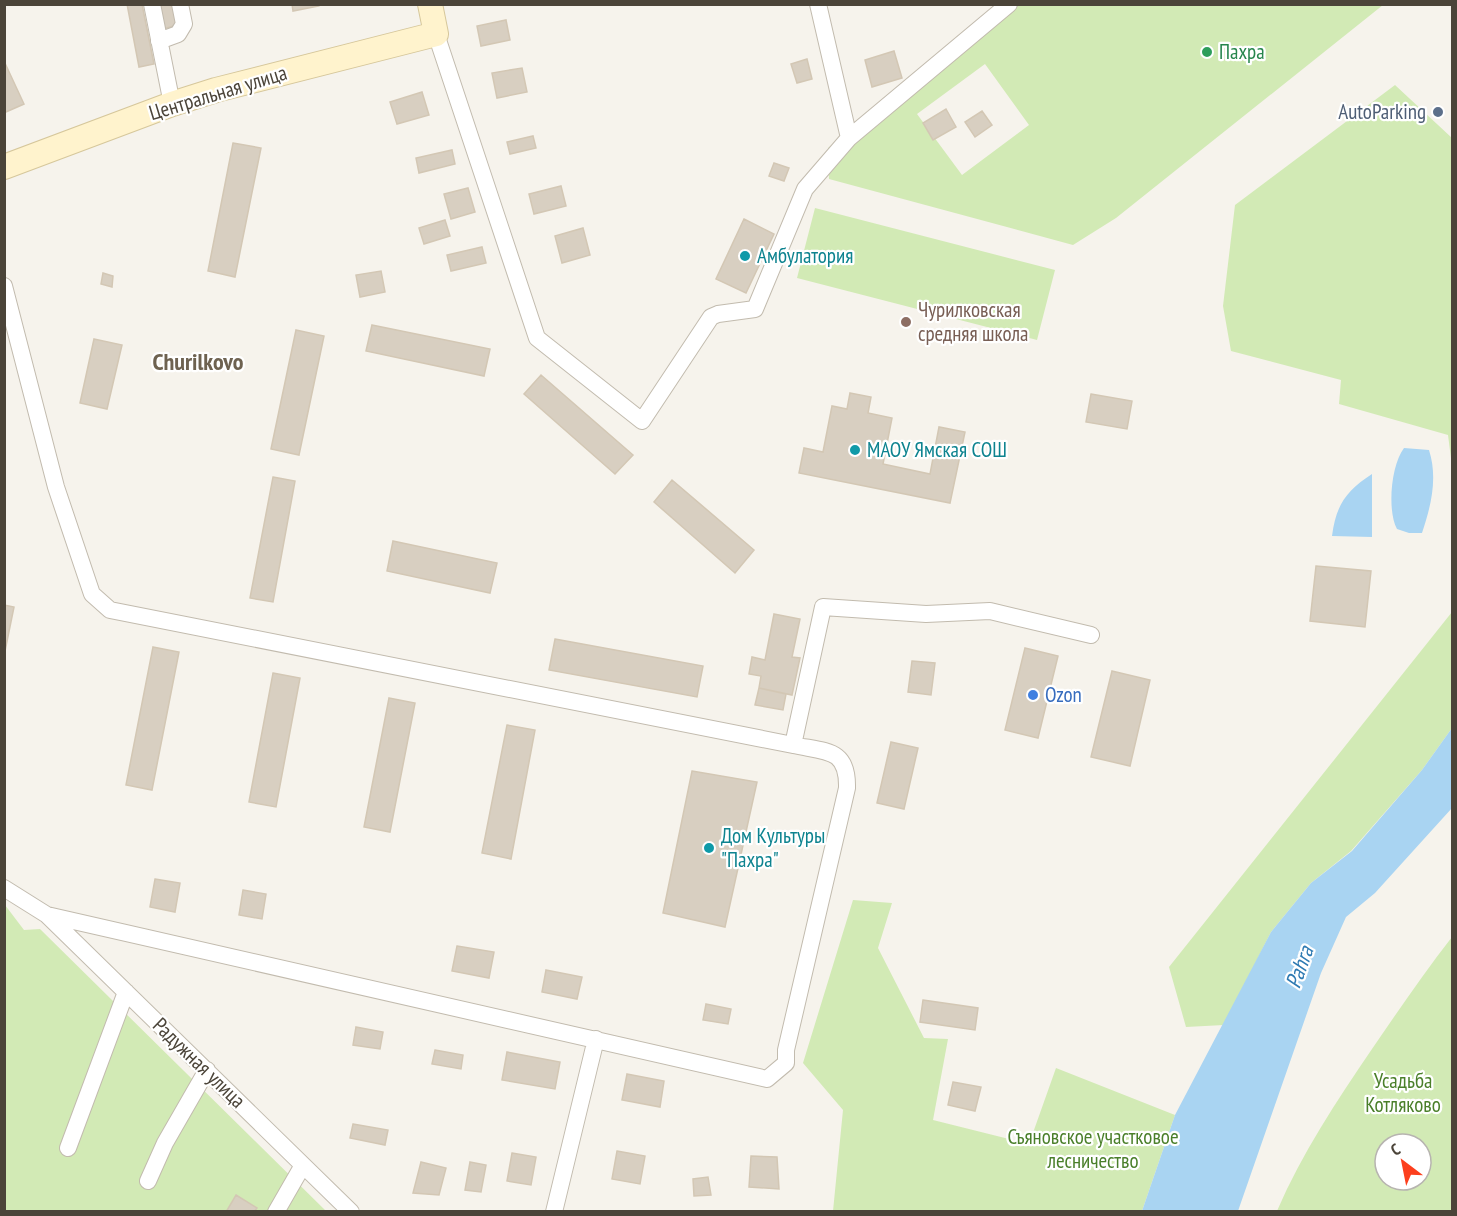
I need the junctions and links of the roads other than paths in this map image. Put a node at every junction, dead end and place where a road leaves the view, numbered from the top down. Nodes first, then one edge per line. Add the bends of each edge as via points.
1 (152, 4) edge
2 (180, 4) edge
3 (430, 4) edge
4 (818, 4) edge
5 (1009, 4) edge
6 (436, 34) junction
7 (159, 41) junction
8 (172, 104) junction
9 (849, 138) junction
10 (4, 167) edge
11 (4, 286) edge
12 (1091, 635) dead end
13 (794, 745) junction
14 (4, 888) edge
15 (47, 915) junction
16 (126, 992) junction
17 (596, 1039) junction
18 (207, 1071) junction
19 (68, 1148) dead end
20 (303, 1165) junction
21 (148, 1181) dead end
22 (276, 1212) edge
23 (351, 1212) edge
24 (554, 1212) edge

1 - 7 street
2 - 7 street via 184,24 178,34
3 - 6 street
4 - 9 street
5 - 9 street
6 - 8 street, Центральная улица
6 - 9 street via 537,338 642,421 711,317 755,309 805,189
7 - 8 street
8 - 10 street, Центральная улица
11 - 13 street via 56,487 92,594 110,610
12 - 13 street via 990,611 926,614 823,608
13 - 17 street via 837,755 848,769 786,1063 768,1079
14 - 15 street
15 - 16 street, Радужная улица
15 - 17 street
16 - 18 street, Радужная улица
16 - 19 street
17 - 24 street
18 - 20 street, Радужная улица
18 - 21 street
20 - 22 street
20 - 23 street, Радужная улица

